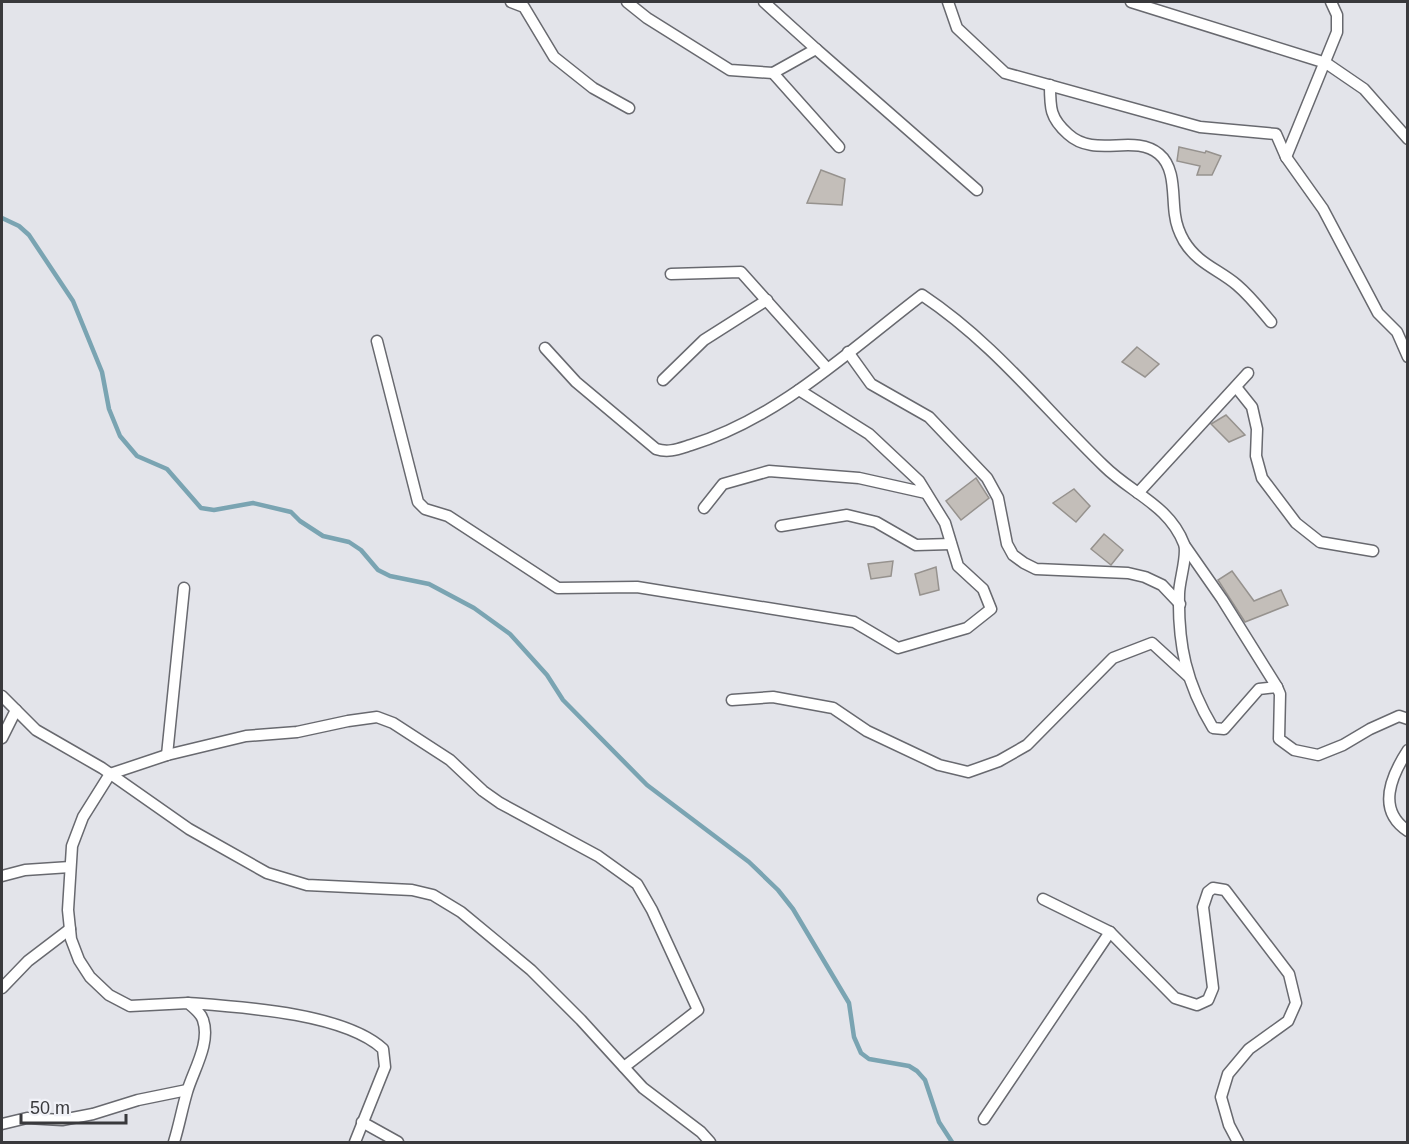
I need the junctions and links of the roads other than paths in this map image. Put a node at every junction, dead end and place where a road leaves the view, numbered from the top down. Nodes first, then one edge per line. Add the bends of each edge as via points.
1 (511, 2) edge
2 (627, 2) edge
3 (764, 2) edge
4 (948, 2) edge
5 (1131, 2) edge
6 (1331, 2) edge
7 (525, 4) edge
8 (816, 49) junction
9 (1326, 63) junction
10 (773, 73) junction
11 (1050, 85) junction
12 (628, 108) dead end
13 (1407, 139) edge
14 (839, 147) dead end
15 (1286, 157) junction
16 (977, 190) dead end
17 (671, 274) dead end
18 (767, 300) junction
19 (1271, 322) dead end
20 (378, 341) dead end
21 (545, 348) dead end
22 (848, 352) junction
23 (1407, 357) edge
24 (827, 368) junction
25 (1248, 373) dead end
26 (663, 380) dead end
27 (1236, 387) junction
28 (799, 390) junction
29 (926, 493) junction
30 (1138, 493) junction
31 (704, 508) dead end
32 (781, 526) dead end
33 (951, 544) junction
34 (1185, 546) junction
35 (1373, 551) dead end
36 (184, 588) dead end
37 (1180, 604) junction
38 (1190, 679) junction
39 (1277, 687) junction
40 (2, 696) edge
41 (732, 700) dead end
42 (16, 710) junction
43 (1407, 719) edge
44 (2, 738) edge
45 (1407, 750) edge
46 (167, 755) junction
47 (110, 774) junction
48 (1407, 831) edge
49 (70, 867) junction
50 (2, 876) edge
51 (1044, 899) dead end
52 (70, 929) junction
53 (1110, 932) junction
54 (2, 988) edge
55 (188, 1003) junction
56 (624, 1067) junction
57 (187, 1090) junction
58 (984, 1119) dead end
59 (362, 1122) junction
60 (2, 1124) edge
61 (174, 1143) edge
62 (355, 1143) edge
63 (398, 1143) edge
64 (710, 1143) edge
65 (1238, 1143) edge

1 - 7 street
2 - 10 street via 730,70
3 - 8 street
4 - 11 street via 957,28 1005,73
5 - 9 street
6 - 9 street via 1337,15 1337,32
7 - 12 street via 554,57 593,88
8 - 10 street
8 - 16 street
9 - 13 street via 1364,89
9 - 15 street
10 - 14 street
11 - 15 street via 1200,127 1276,134
11 - 19 street via 1050,110 1059,126 1077,142 1102,147 1141,146 1160,154 1170,171 1175,218 1185,241 1203,264 1235,283
15 - 23 street via 1323,209 1378,313 1397,333
17 - 18 street via 741,272
18 - 24 street
18 - 26 street via 704,340
20 - 33 street via 418,502 425,509 448,516 558,588 637,587 854,622 898,648 967,628 991,609 982,589 957,566
21 - 28 street via 576,382 656,449 666,452 752,420
22 - 24 street
22 - 30 street via 922,295 993,351 1105,468
22 - 37 street via 871,384 929,417 987,477 998,498 1007,544 1024,564 1036,569 1145,577 1162,585
24 - 28 street
25 - 27 street
27 - 30 street
27 - 35 street via 1252,407 1262,478 1296,523 1320,542
28 - 29 street via 869,434 919,481
29 - 31 street via 859,478 769,471 723,484
29 - 33 street via 945,523
30 - 34 street via 1167,515
32 - 33 street via 847,515 876,522 916,545
34 - 37 street
34 - 39 street
36 - 46 street
37 - 38 street via 1182,654
38 - 39 street via 1213,728 1224,729 1259,689
38 - 41 street via 1152,643 1113,658 1027,745 968,772 918,756 867,731 833,708 773,697
39 - 43 street via 1279,739 1294,750 1318,755 1400,716
40 - 42 street
42 - 44 street
42 - 47 street via 36,730
45 - 48 street via 1397,767 1387,802 1396,823
46 - 47 street
46 - 56 street via 246,736 297,732 377,717 450,759 500,803 598,856 637,884 699,1010
47 - 49 street via 83,817 72,846
47 - 56 street via 189,829 267,873 307,885 412,890 433,895 461,912 531,970
49 - 50 street
49 - 52 street
51 - 53 street
52 - 54 street via 28,961
52 - 55 street via 79,960 109,995 130,1006
53 - 58 street
53 - 65 street via 1175,998 1197,1005 1208,1000 1213,988 1203,907 1213,888 1225,890 1289,974 1296,1003 1288,1021 1249,1049 1228,1074 1221,1097
55 - 57 street via 203,1019 205,1031
55 - 59 street via 250,1007 337,1024 373,1040 383,1049 385,1067
56 - 64 street via 643,1088
57 - 60 street via 62,1120 27,1119
57 - 61 street
59 - 62 street
59 - 63 street

